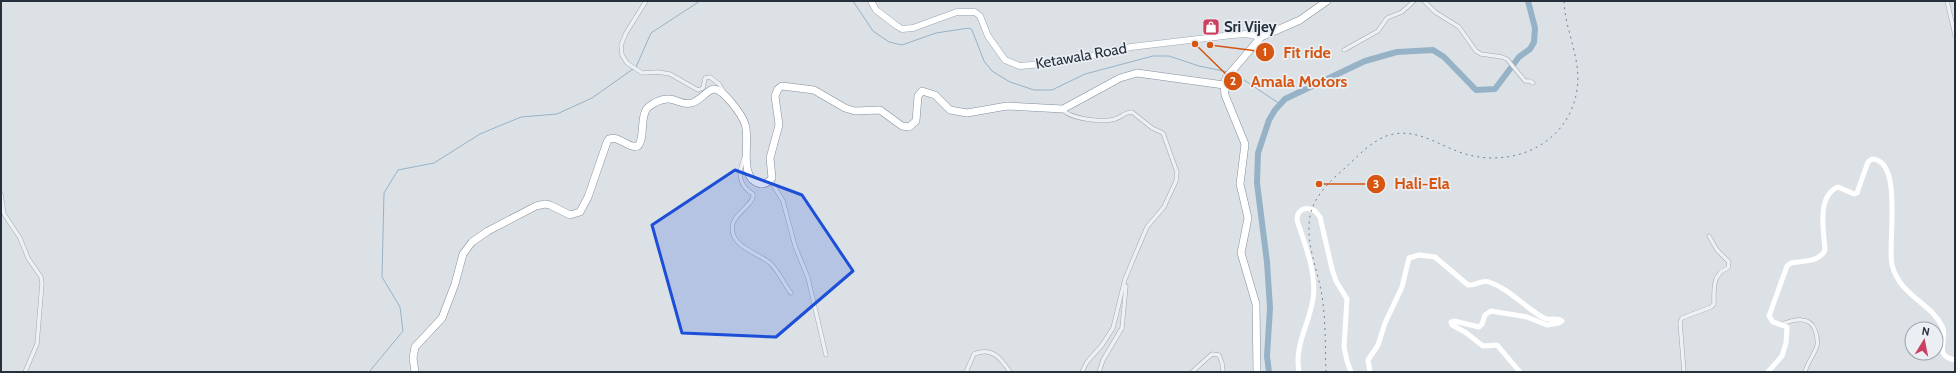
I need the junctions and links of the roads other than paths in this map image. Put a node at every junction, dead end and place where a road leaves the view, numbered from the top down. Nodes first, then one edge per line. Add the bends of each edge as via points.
1 (646, 1) edge
2 (871, 1) edge
3 (1326, 1) edge
4 (1414, 1) edge
5 (1424, 1) edge
6 (1947, 1) edge
7 (1955, 35) edge
8 (1261, 37) junction
9 (1344, 50) dead end
10 (1225, 81) junction
11 (1533, 83) dead end
12 (724, 93) junction
13 (1062, 109) junction
14 (745, 157) junction
15 (770, 180) junction
16 (1, 194) edge
17 (1709, 236) dead end
18 (1125, 279) junction
19 (791, 293) dead end
20 (1782, 324) junction
21 (826, 355) dead end
22 (1955, 360) edge
23 (25, 372) edge
24 (415, 372) edge
25 (966, 372) edge
26 (1010, 372) edge
27 (1082, 372) edge
28 (1099, 372) edge
29 (1192, 372) edge
30 (1223, 372) edge
31 (1257, 372) edge
32 (1299, 372) edge
33 (1351, 372) edge
34 (1370, 372) edge
35 (1520, 372) edge
36 (1684, 372) edge
37 (1768, 372) edge
38 (1805, 372) edge

1 - 12 street via 621,45 627,63 642,73 670,74 698,90 703,88 705,78 710,77 719,84
2 - 8 main road, Ketawala Road via 876,10 902,28 913,28 957,12 974,12 980,16 988,36 1005,60 1020,66 1064,62 1132,47 1170,42 1246,34
3 - 8 highway via 1300,20
4 - 9 street via 1402,12 1387,18 1378,31
5 - 11 street via 1435,12 1459,27 1476,51 1507,59 1525,81
6 - 7 street
8 - 10 highway
10 - 13 highway via 1137,73 1120,78
10 - 31 highway via 1226,95 1245,144 1240,184 1248,218 1241,253 1256,304
12 - 14 highway via 745,124
12 - 24 highway via 713,88 690,103 668,98 654,104 646,110 641,142 638,146 630,146 616,138 609,139 588,197 578,214 570,215 545,204 536,206 472,242 463,254 442,318 415,347
13 - 15 highway via 1007,106 974,113 960,113 947,108 935,95 922,91 918,96 916,120 908,127 902,126 880,110 855,111 814,90 782,86 775,96 779,125 770,158
13 - 18 street via 1078,117 1099,121 1115,119 1132,112 1152,128 1163,133 1177,172 1176,181 1164,207 1147,227
14 - 15 highway via 754,179 762,184
14 - 19 street via 740,168 741,181 745,190 753,194 754,198 736,217 734,233 740,245 770,263
15 - 21 street via 783,201 795,246 808,278
16 - 23 street via 4,214 20,238 28,258 41,277 42,284 37,344
17 - 36 street via 1717,250 1729,262 1728,268 1716,276 1714,304 1682,318 1680,322
18 - 27 street via 1113,328
18 - 28 street via 1122,328 1103,360
20 - 22 street via 1773,322 1769,316 1787,266 1823,255 1826,250 1823,214 1827,196 1838,187 1857,194 1868,162 1876,159 1886,170 1891,184 1892,265 1903,288 1942,325 1944,355
20 - 37 street via 1788,330 1786,343 1782,356
20 - 38 street via 1802,320 1814,326 1816,346
25 - 26 street via 974,354 986,351 993,352 1000,358
29 - 30 street via 1212,354 1219,355
32 - 33 street via 1299,344 1314,291 1310,261 1297,220 1297,215 1306,208 1315,210 1320,217 1332,269 1346,299 1344,347
34 - 35 street via 1368,360 1378,345 1402,287 1406,263 1409,258 1419,255 1435,257 1442,261 1468,285 1489,282 1544,318 1562,320 1547,325 1527,317 1491,311 1485,315 1479,326 1451,322 1483,346 1497,345

